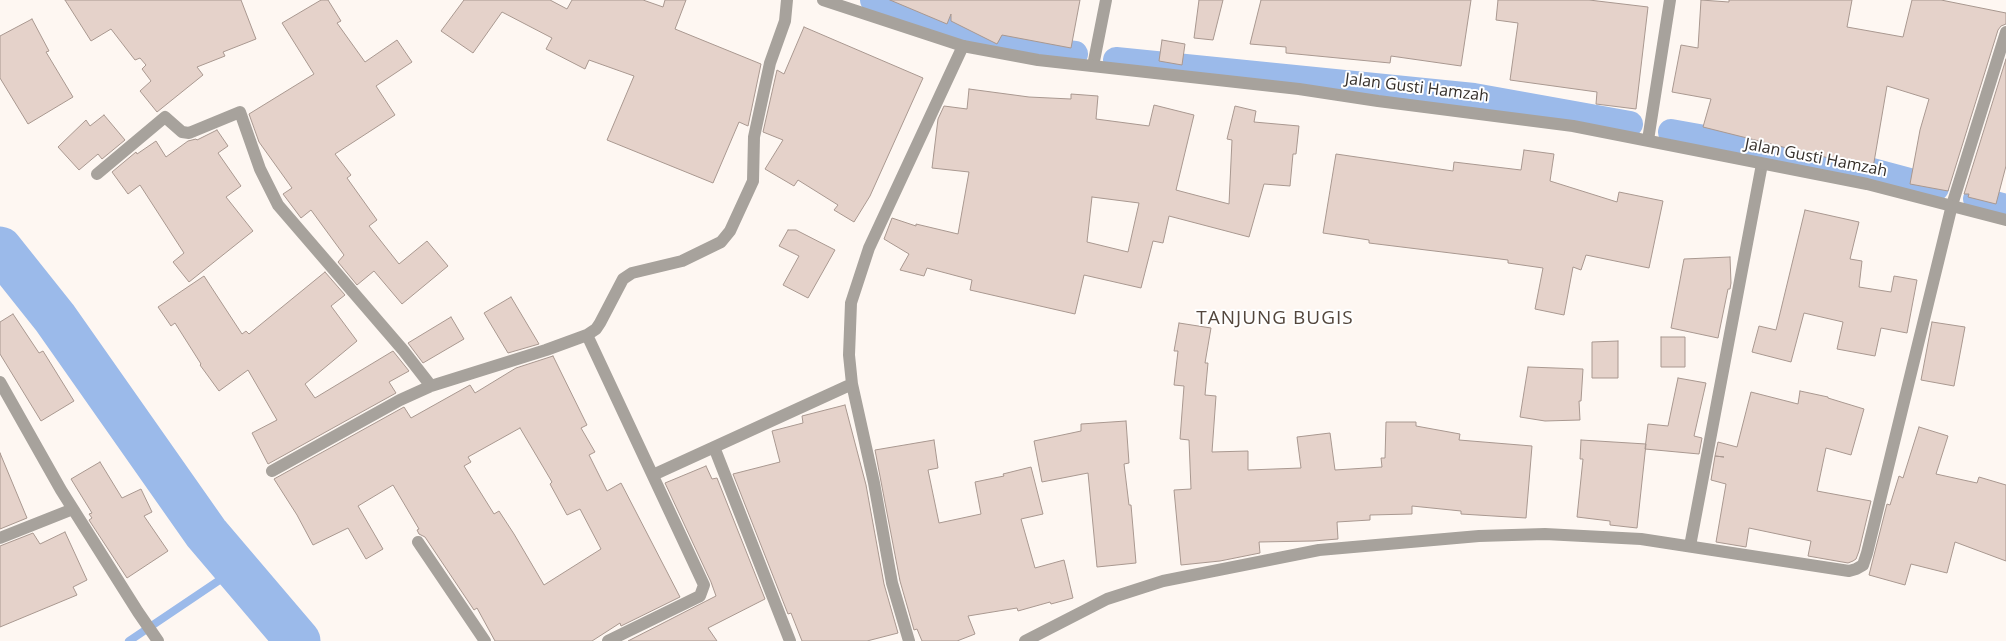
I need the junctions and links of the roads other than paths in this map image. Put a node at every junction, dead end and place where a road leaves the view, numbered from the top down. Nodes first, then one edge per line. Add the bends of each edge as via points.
1 (787, 0) edge
2 (823, 0) edge
3 (1106, 0) edge
4 (1670, 0) edge
5 (2006, 32) edge
6 (963, 46) junction
7 (1093, 66) junction
8 (1648, 140) junction
9 (1762, 164) junction
10 (96, 174) dead end
11 (1952, 205) junction
12 (2006, 220) edge
13 (587, 335) junction
14 (0, 382) edge
15 (852, 384) junction
16 (431, 386) junction
17 (714, 448) junction
18 (272, 471) dead end
19 (653, 474) junction
20 (73, 509) junction
21 (0, 538) edge
22 (418, 542) dead end
23 (1690, 546) junction
24 (158, 641) edge
25 (485, 641) edge
26 (608, 641) edge
27 (790, 641) edge
28 (909, 641) edge
29 (1025, 641) edge

1 - 13 street via 785,21 770,63 754,137 753,181 730,231 721,242 707,250 682,261 632,273 623,279 600,323
2 - 6 street, Jalan Gusti Hamzah
3 - 7 street
4 - 8 street
5 - 11 street
6 - 7 street, Jalan Gusti Hamzah
6 - 15 street via 869,248 851,303 849,355
7 - 8 street, Jalan Gusti Hamzah via 1299,89 1573,126
8 - 9 street, Jalan Gusti Hamzah
9 - 11 street, Jalan Gusti Hamzah via 1867,184
9 - 23 street
10 - 16 street via 165,117 182,132 189,133 240,112 260,169 278,205
11 - 12 street, Jalan Gusti Hamzah
11 - 23 street via 1863,565 1849,571
13 - 16 street
13 - 19 street
14 - 20 street
15 - 17 street
15 - 28 street via 892,582
16 - 18 street
17 - 19 street
17 - 27 street
19 - 26 street via 701,577 703,590 700,596
20 - 21 street
20 - 24 street
22 - 25 street
23 - 29 street via 1641,539 1545,534 1479,536 1319,550 1163,581 1107,599

